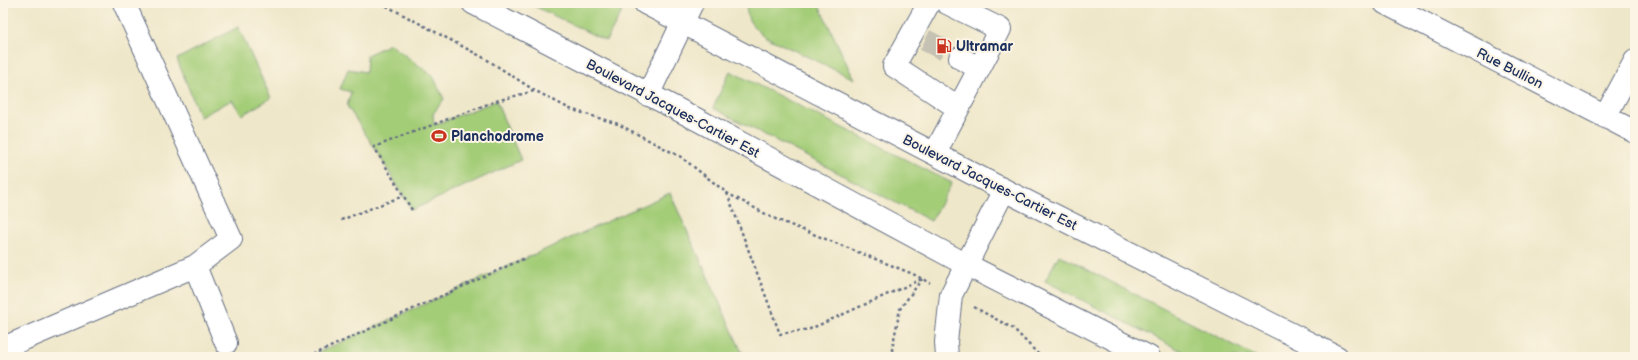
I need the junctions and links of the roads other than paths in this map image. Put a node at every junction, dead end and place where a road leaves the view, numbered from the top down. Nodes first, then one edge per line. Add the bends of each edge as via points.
1 (124, 3) edge
2 (472, 3) edge
3 (645, 3) edge
4 (692, 3) edge
5 (929, 3) edge
6 (947, 3) edge
7 (1384, 3) edge
8 (682, 22) junction
9 (960, 58) tunnel mouth
10 (1635, 61) edge
11 (979, 68) junction
12 (648, 94) junction
13 (958, 108) junction
14 (1605, 117) junction
15 (1635, 132) edge
16 (935, 154) junction
17 (1004, 190) junction
18 (965, 264) junction
19 (195, 266) junction
20 (226, 343) dead end
21 (3, 348) edge
22 (947, 357) edge
23 (1150, 357) edge
24 (1337, 357) edge

1 - 19 main road via 231,239
2 - 12 main road, Boulevard Jacques-Cartier Est
3 - 8 main road, Boulevard Jacques-Cartier Est
4 - 8 main road
5 - 13 main road via 919,37 894,66
6 - 11 main road via 1000,28
7 - 14 main road, Rue Bullion
8 - 12 main road
8 - 16 main road, Boulevard Jacques-Cartier Est
9 - 11 main road
10 - 14 main road
11 - 13 main road
12 - 18 main road, Boulevard Jacques-Cartier Est
13 - 16 main road
14 - 15 main road, Rue Bullion
16 - 17 main road, Boulevard Jacques-Cartier Est
17 - 18 main road
17 - 24 main road, Boulevard Jacques-Cartier Est
18 - 22 main road via 951,295
18 - 23 main road, Boulevard Jacques-Cartier Est
19 - 20 main road
19 - 21 main road

